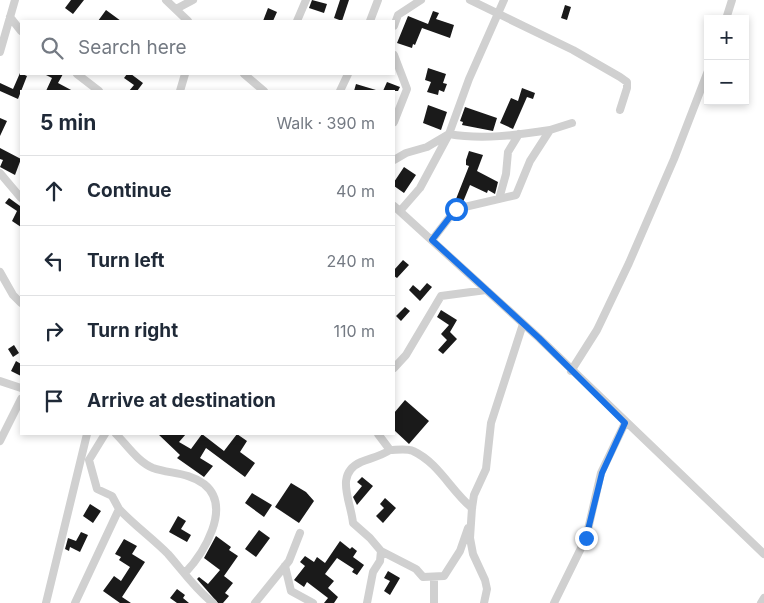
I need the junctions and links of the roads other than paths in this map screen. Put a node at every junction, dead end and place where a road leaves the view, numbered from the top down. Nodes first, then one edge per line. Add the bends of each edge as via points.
1 (15, 0) edge
2 (166, 0) edge
3 (193, 0) edge
4 (306, 0) edge
5 (378, 0) edge
6 (421, 0) edge
7 (470, 0) edge
8 (504, 0) edge
9 (732, 0) edge
10 (409, 4) edge
11 (176, 9) junction
12 (497, 14) junction
13 (727, 15) edge
14 (10, 17) junction
15 (187, 20) edge
16 (297, 20) edge
17 (370, 20) edge
18 (395, 23) edge
19 (20, 30) edge
20 (0, 49) edge
21 (395, 58) edge
22 (78, 75) edge
23 (185, 75) edge
24 (245, 75) edge
25 (348, 75) edge
26 (704, 80) edge
27 (98, 90) edge
28 (180, 90) edge
29 (263, 90) edge
30 (340, 90) edge
31 (620, 110) dead end
32 (395, 119) edge
33 (572, 123) dead end
34 (550, 130) junction
35 (449, 134) junction
36 (519, 134) junction
37 (395, 159) edge
38 (0, 173) edge
39 (20, 197) edge
40 (499, 199) junction
41 (397, 209) edge
42 (432, 240) junction
43 (0, 272) edge
44 (486, 290) junction
45 (20, 302) edge
46 (523, 324) junction
47 (395, 367) edge
48 (571, 371) junction
49 (0, 381) edge
50 (20, 388) edge
51 (20, 402) edge
52 (625, 423) junction
53 (87, 435) edge
54 (104, 435) edge
55 (117, 435) edge
56 (379, 435) edge
57 (0, 441) edge
58 (390, 450) junction
59 (472, 508) junction
60 (119, 509) junction
61 (470, 523) junction
62 (300, 533) dead end
63 (381, 551) junction
64 (764, 554) edge
65 (285, 566) junction
66 (185, 573) junction
67 (434, 577) junction
68 (764, 598) edge
69 (46, 603) edge
70 (75, 603) edge
71 (213, 603) edge
72 (255, 603) edge
73 (313, 603) edge
74 (367, 603) edge
75 (434, 603) edge
76 (484, 603) edge
77 (554, 603) edge
78 (761, 603) edge

1 - 14 street
2 - 11 street
3 - 11 street
4 - 16 street
5 - 17 street
6 - 10 street
7 - 12 street
8 - 12 street
9 - 13 street
10 - 18 street
11 - 15 street
12 - 31 street via 573,50 627,82
12 - 35 street
14 - 19 street
14 - 20 street
21 - 32 street via 407,89
22 - 27 street
23 - 28 street
24 - 29 street
25 - 30 street
26 - 48 street via 629,264 597,330
33 - 34 street
34 - 36 street
34 - 40 street via 530,161 516,195
35 - 36 street via 463,137
35 - 37 street via 428,147
35 - 41 street via 420,188
36 - 40 street via 508,152
38 - 39 street
40 - 42 street via 456,209
41 - 42 street
42 - 44 street
43 - 45 street
44 - 46 street
44 - 47 street via 440,296 406,355
46 - 48 street
46 - 59 street via 491,423 486,469
48 - 52 street
49 - 50 street
51 - 57 street
52 - 64 street
52 - 77 street via 602,473 586,538
53 - 69 street
54 - 60 street via 89,460 97,489 112,496
55 - 66 street via 153,468 178,472 210,490 216,515 210,536 196,562
56 - 58 street
58 - 59 street via 412,450 431,463
58 - 63 street via 354,465 345,476 345,492 353,523
59 - 61 street
60 - 66 street
60 - 70 street
61 - 67 street via 460,551 444,576
61 - 76 street via 473,554 487,590
62 - 65 street
63 - 67 street via 416,569 423,577
63 - 74 street
65 - 72 street
65 - 73 street via 292,591
66 - 71 street via 198,591
67 - 75 street
68 - 78 street

